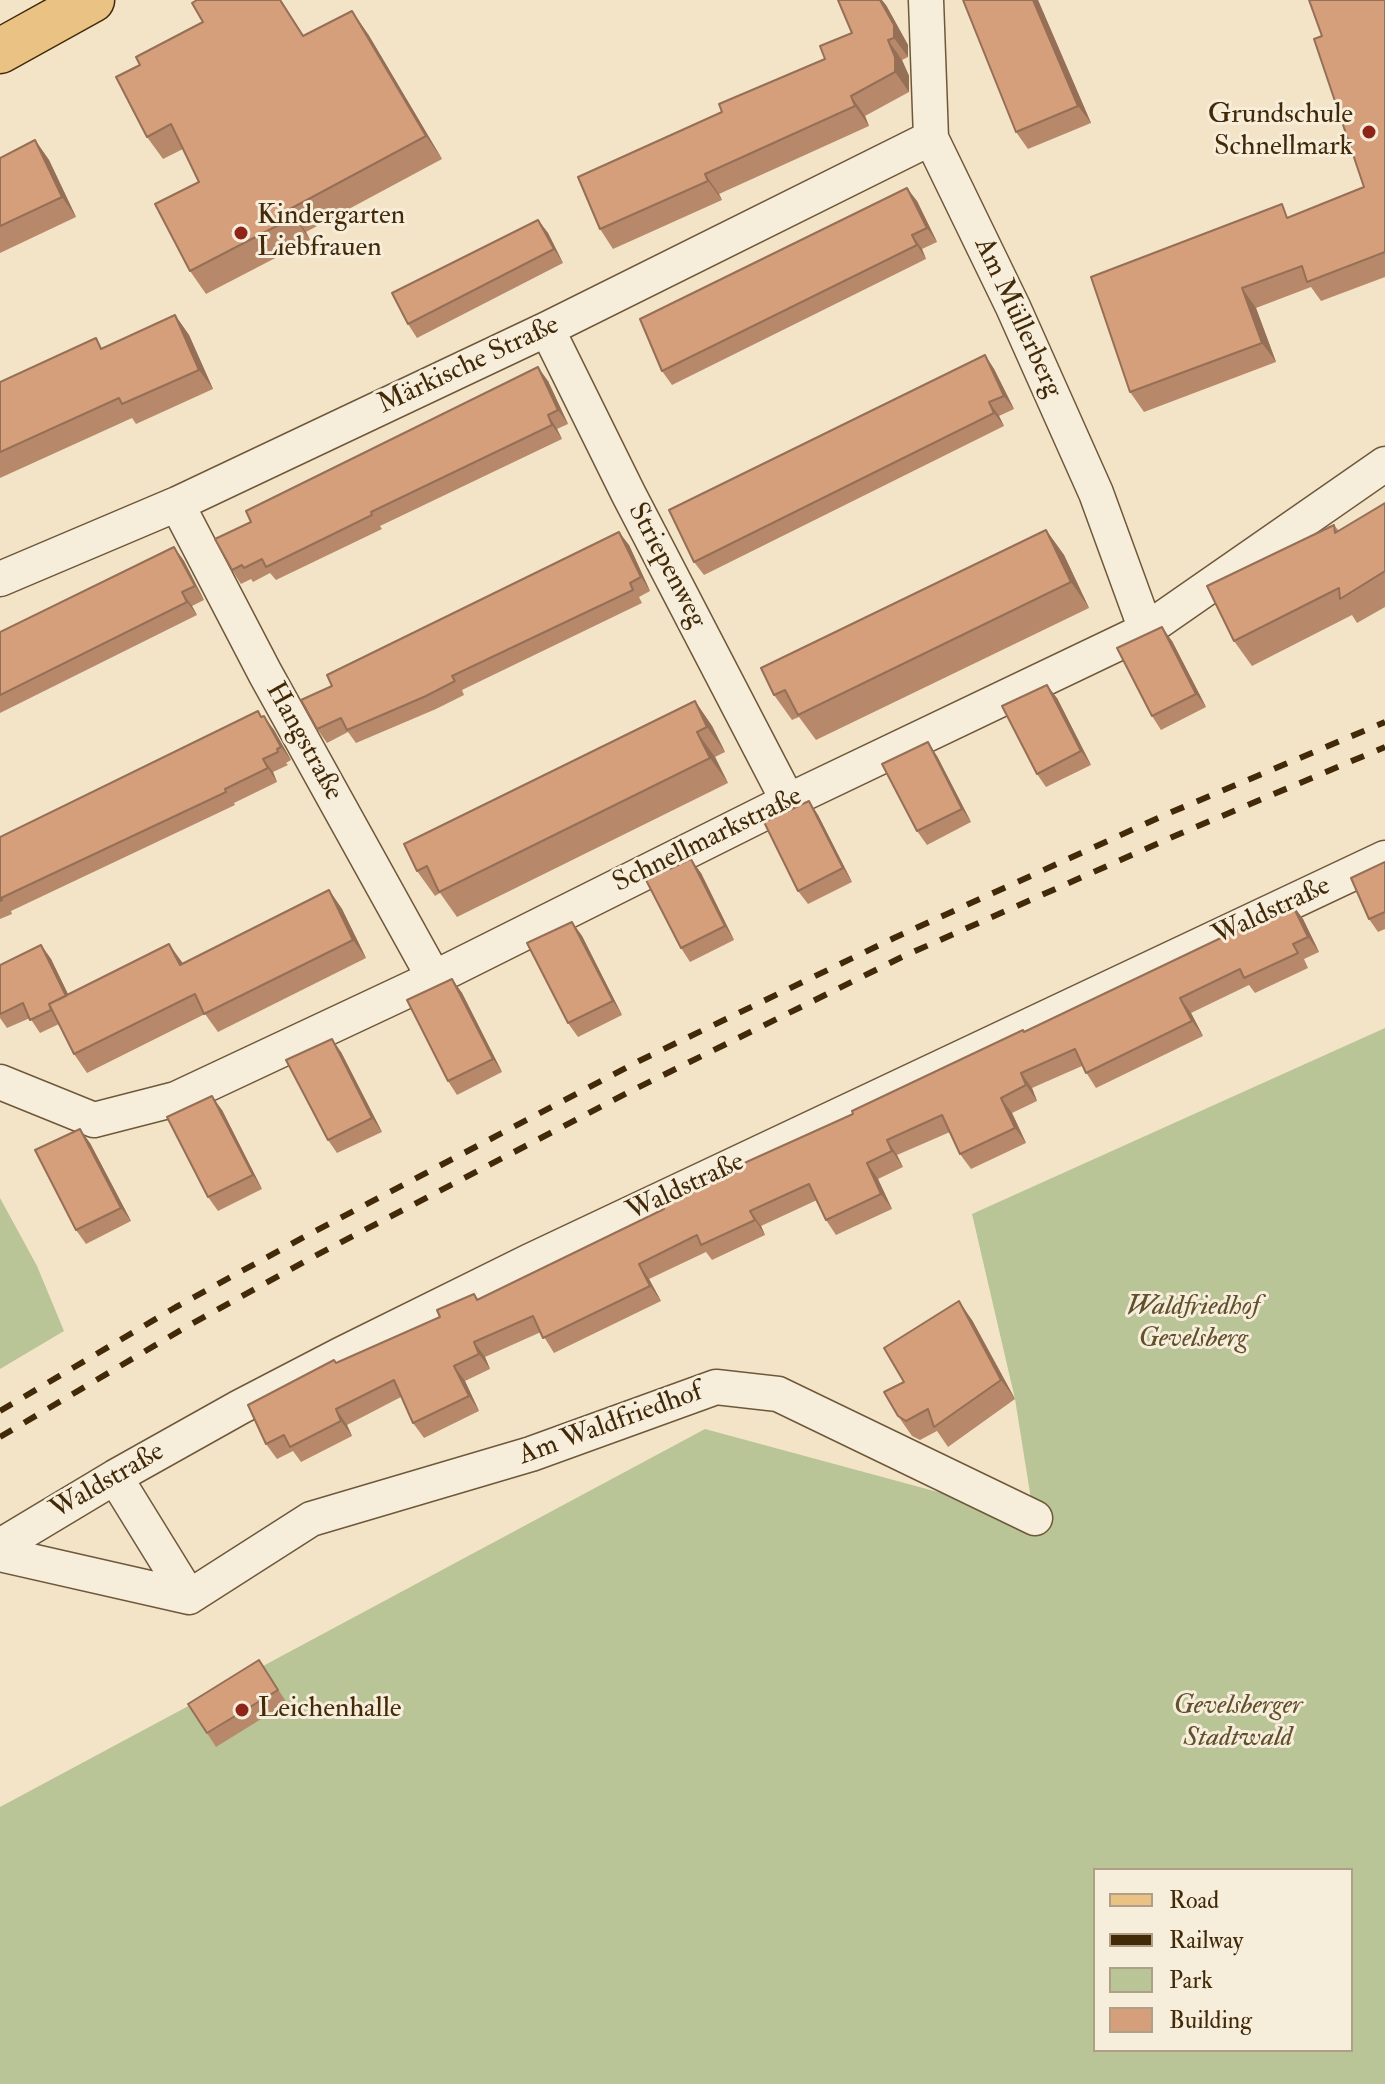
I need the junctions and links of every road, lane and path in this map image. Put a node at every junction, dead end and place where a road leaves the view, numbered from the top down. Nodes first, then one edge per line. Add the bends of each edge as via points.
1 (92, 0) edge
2 (926, 0) edge
3 (0, 51) edge
4 (931, 138) junction
5 (547, 329) junction
6 (1385, 464) edge
7 (177, 504) junction
8 (0, 579) edge
9 (1146, 630) junction
10 (788, 801) junction
11 (1385, 858) edge
12 (434, 978) junction
13 (0, 1082) edge
14 (115, 1477) junction
15 (1035, 1518) dead end
16 (0, 1546) edge
17 (0, 1554) edge
18 (189, 1597) junction

1 - 3 main road
2 - 4 street, Am Müllerberg
4 - 5 street, Märkische Straße
4 - 9 street, Am Müllerberg via 1096,493
5 - 7 street, Märkische Straße
5 - 10 street, Striepenweg
6 - 9 street, Schnellmarkstraße
7 - 8 street, Märkische Straße
7 - 12 street, Hangstraße
9 - 10 street, Schnellmarkstraße
10 - 12 street, Schnellmarkstraße
11 - 14 street, Waldstraße via 530,1261 240,1407
12 - 13 street, Schnellmarkstraße via 176,1099 94,1120
14 - 16 street, Waldstraße
14 - 18 street
15 - 18 street, Am Waldfriedhof via 778,1394 716,1387 531,1454 311,1519
17 - 18 street

